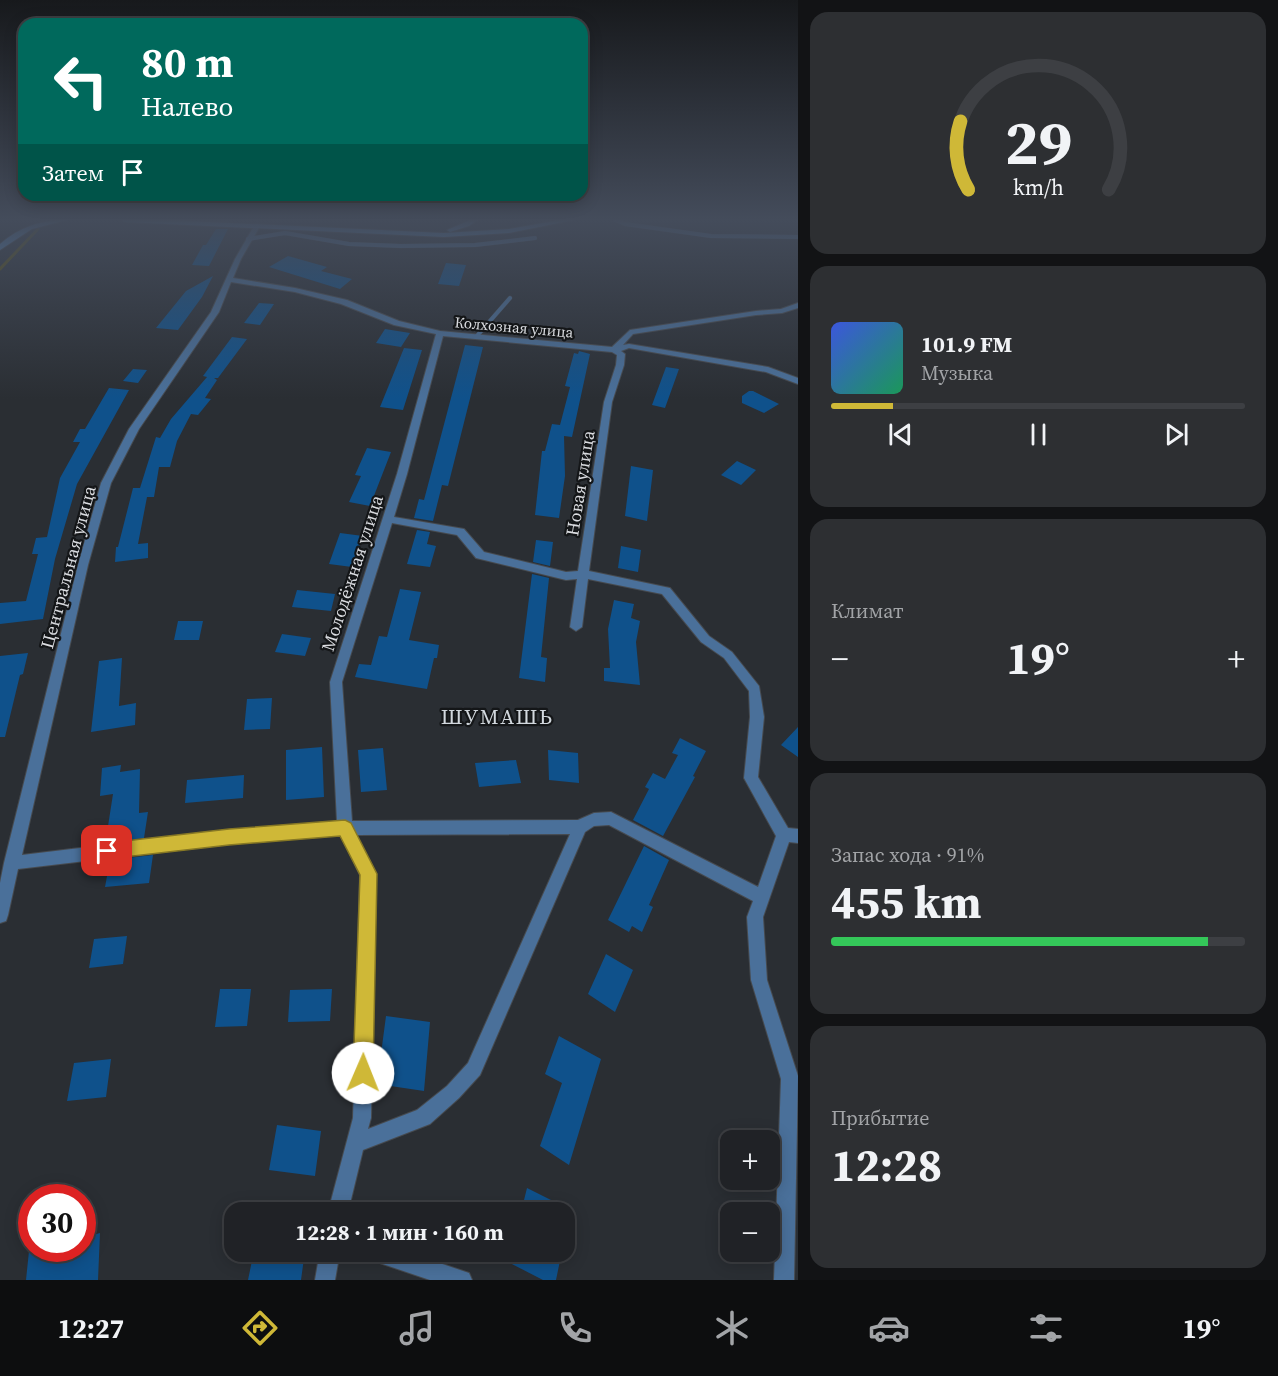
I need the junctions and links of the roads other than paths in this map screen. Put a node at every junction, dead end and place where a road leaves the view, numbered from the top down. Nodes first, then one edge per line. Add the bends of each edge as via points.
1 (230, 279) edge
2 (234, 280) edge
3 (510, 298) dead end
4 (798, 304) edge
5 (440, 333) junction
6 (476, 337) junction
7 (614, 350) junction
8 (798, 381) edge
9 (388, 519) junction
10 (583, 574) junction
11 (576, 627) dead end
12 (580, 827) junction
13 (345, 828) junction
14 (791, 835) edge
15 (12, 863) junction
16 (762, 897) junction
17 (0, 915) edge
18 (794, 1079) edge
19 (356, 1144) junction
20 (341, 1202) edge
21 (328, 1262) edge
22 (406, 1262) edge
23 (325, 1280) edge
24 (462, 1280) edge
25 (784, 1280) edge

1 - 15 street, Центральная улица via 215,312 134,429 106,483
2 - 5 street, Колхозная улица via 344,302 398,323
3 - 6 lane
4 - 7 street via 782,311 630,332
5 - 6 street, Колхозная улица
5 - 9 street, Молодёжная улица
6 - 7 street, Колхозная улица
7 - 8 street, Колхозная улица via 629,346 659,351 768,370
7 - 10 street, Новая улица via 621,354 620,365 608,402
9 - 10 street via 457,531 477,553 487,557 566,576
9 - 13 street, Молодёжная улица via 336,681
10 - 11 street, Новая улица
10 - 14 street via 666,591 705,639 728,655 755,690 757,717 751,778
12 - 13 street
12 - 16 street via 593,819 611,819
12 - 19 street via 474,1069 423,1117
13 - 15 street via 229,837
13 - 19 street via 368,874 362,1118
14 - 16 street
15 - 17 street, Центральная улица
16 - 18 street via 755,917 759,980
18 - 25 street
19 - 20 street
21 - 23 street
22 - 24 street

